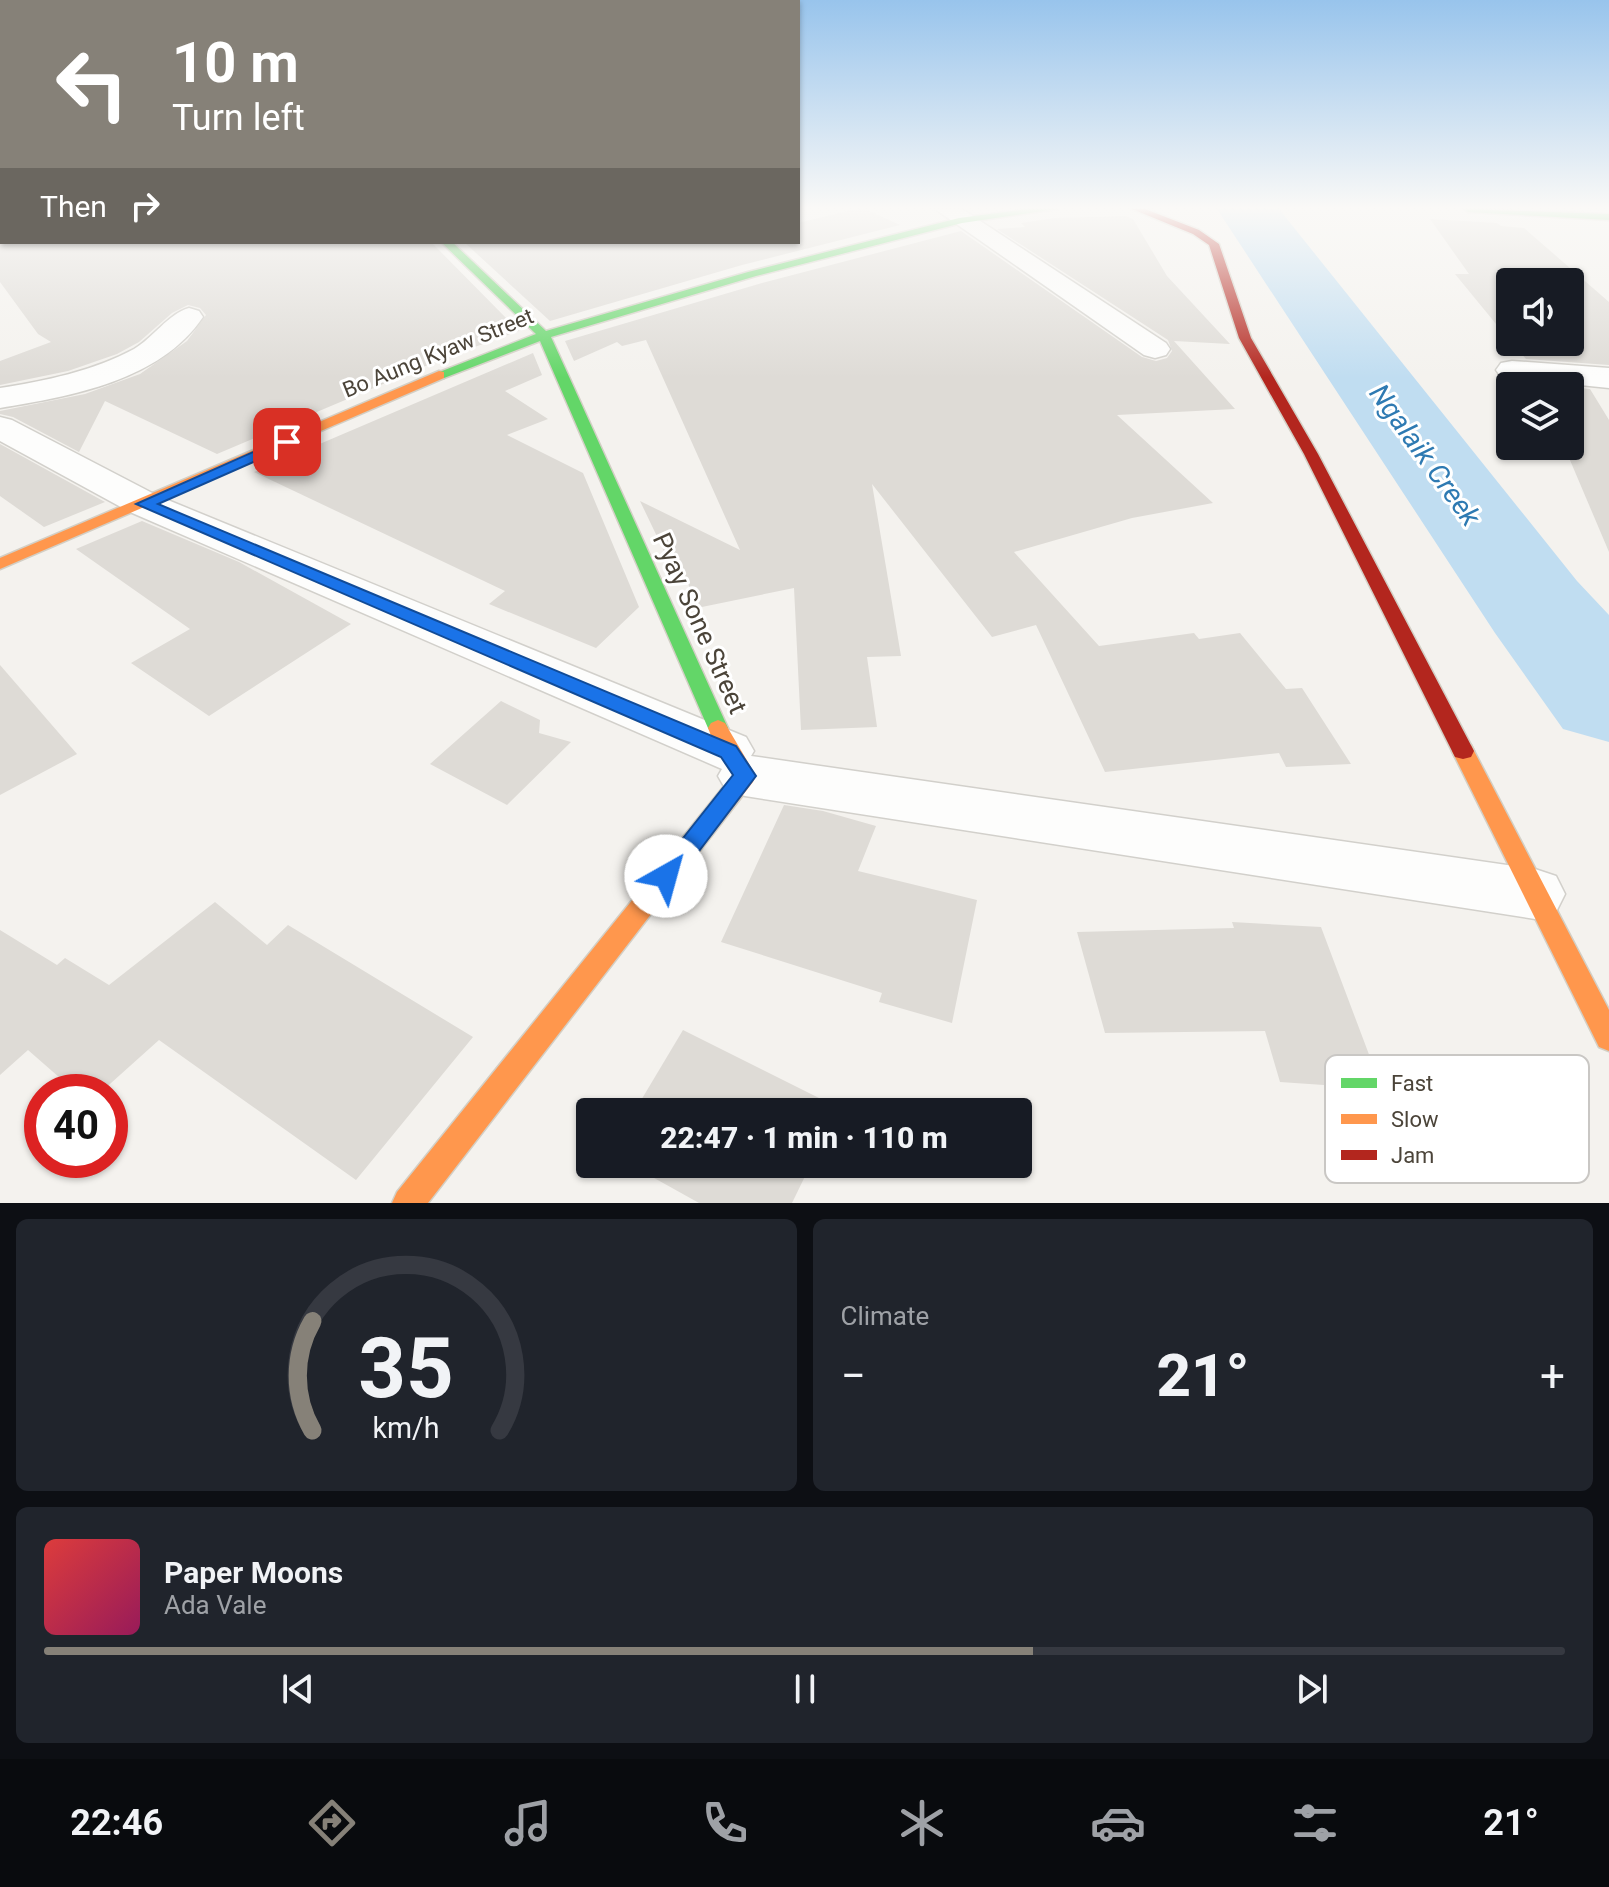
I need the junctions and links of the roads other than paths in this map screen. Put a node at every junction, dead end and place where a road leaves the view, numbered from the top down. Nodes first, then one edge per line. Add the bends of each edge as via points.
1 (470, 265) edge
2 (782, 265) edge
3 (1030, 265) edge
4 (1221, 265) edge
5 (189, 317) dead end
6 (544, 335) junction
7 (1155, 349) dead end
8 (1512, 370) dead end
9 (1609, 378) edge
10 (0, 398) edge
11 (0, 427) edge
12 (144, 504) junction
13 (0, 564) edge
14 (736, 764) junction
15 (1535, 894) junction
16 (1609, 1038) edge
17 (408, 1203) edge

1 - 6 street, Pyay Sone Street
2 - 6 street, Bo Aung Kyaw Street
3 - 7 street
4 - 15 street via 1245,338 1311,454
5 - 10 street via 157,348 139,356 86,378
6 - 12 street, Bo Aung Kyaw Street
6 - 14 street, Pyay Sone Street
8 - 9 street
11 - 12 street
12 - 13 street, Bo Aung Kyaw Street
12 - 14 street
14 - 15 street
14 - 17 street
15 - 16 street

